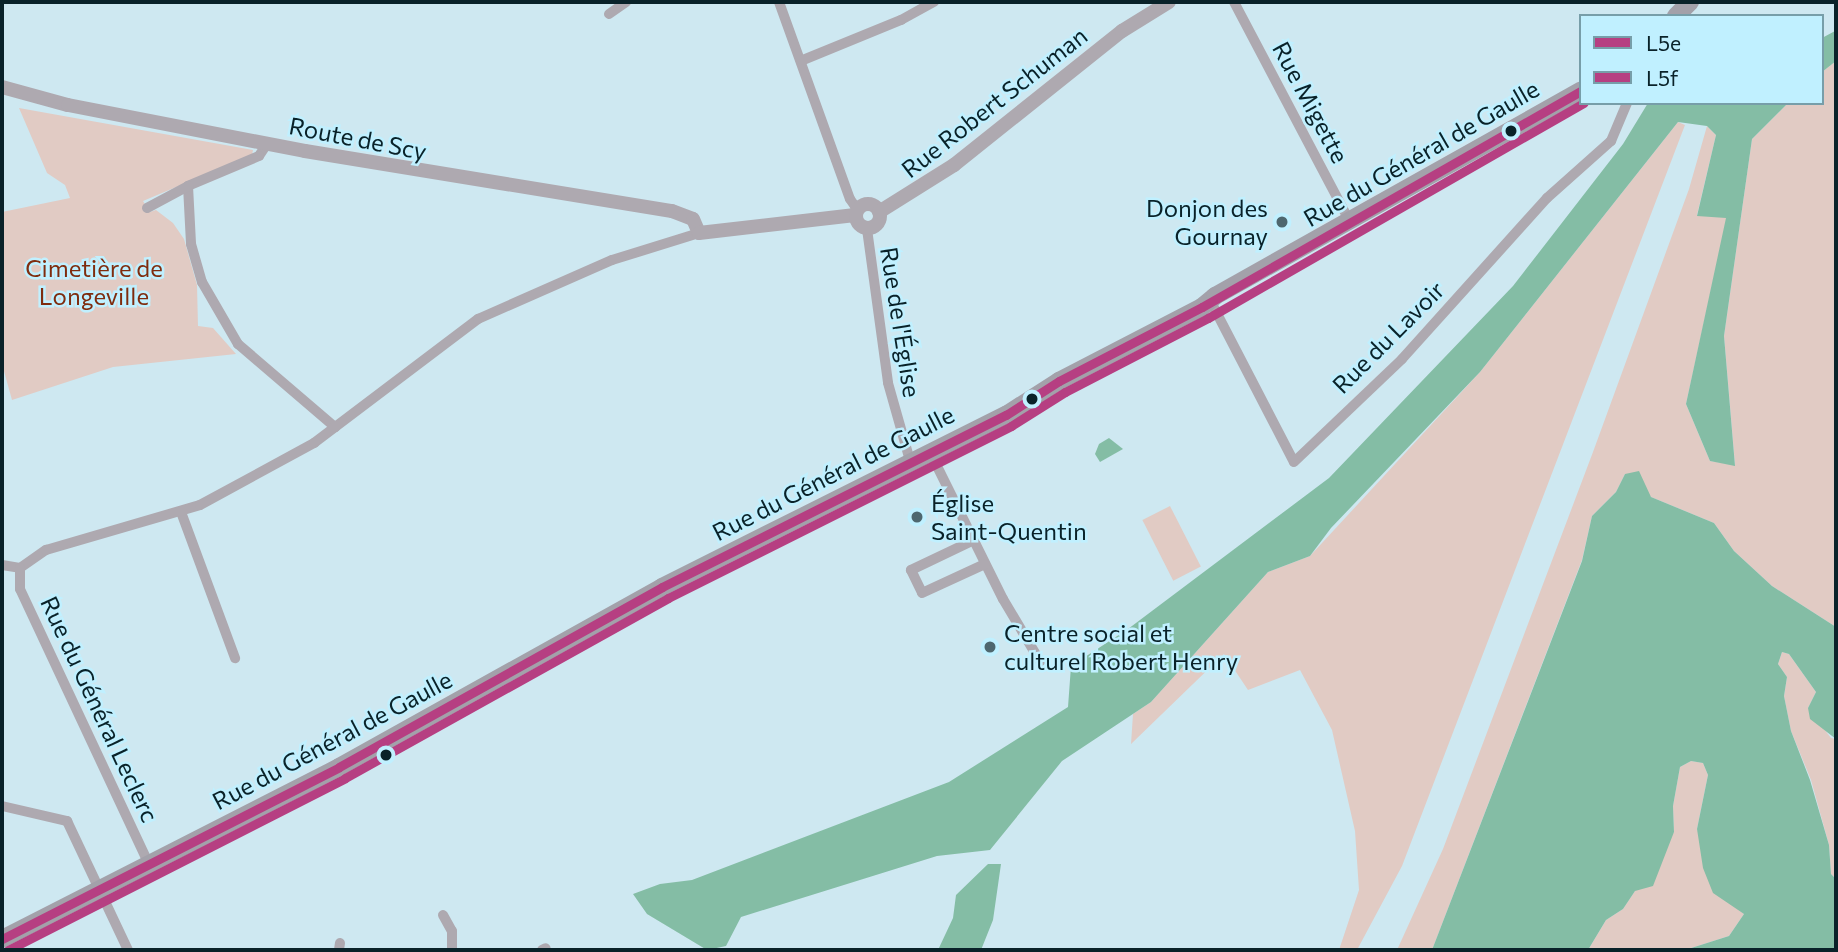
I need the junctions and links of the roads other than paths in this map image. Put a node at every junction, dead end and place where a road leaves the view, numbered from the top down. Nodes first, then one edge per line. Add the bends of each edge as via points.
1 (626, 2) edge
2 (779, 2) edge
3 (934, 2) edge
4 (1169, 2) edge
5 (1234, 2) edge
6 (609, 14) dead end
7 (803, 60) junction
8 (2, 87) edge
9 (1579, 91) edge
10 (1626, 105) edge
11 (267, 144) junction
12 (188, 186) junction
13 (146, 208) dead end
14 (856, 212) junction
15 (879, 212) junction
16 (1350, 222) junction
17 (867, 229) junction
18 (699, 233) junction
19 (1210, 300) junction
20 (335, 427) junction
21 (929, 450) junction
22 (910, 461) junction
23 (181, 512) junction
24 (974, 540) junction
25 (985, 564) junction
26 (2, 565) edge
27 (20, 568) junction
28 (235, 658) dead end
29 (1041, 663) dead end
30 (2, 806) edge
31 (150, 866) junction
32 (101, 890) junction
33 (443, 915) dead end
34 (2, 939) edge
35 (128, 950) edge
36 (452, 950) edge

1 - 6 street
2 - 7 street
3 - 7 street
4 - 15 street, Rue Robert Schuman via 1122,31 954,165
5 - 16 street, Rue Migette
7 - 14 street
8 - 11 street, Route de Scy via 68,105
9 - 16 main road, Rue du Général de Gaulle
10 - 19 street, Rue du Lavoir via 1611,141 1547,198 1402,359 1294,462
11 - 12 street via 258,156
11 - 18 street, Route de Scy via 472,182 672,211 693,219
12 - 13 street
12 - 20 street via 191,244 220,319 238,344
14 - 15 street via 871,204
14 - 17 street via 857,222
14 - 18 street
15 - 17 street via 878,224
16 - 19 main road, Rue du Général de Gaulle
17 - 22 street, Rue de l'Église via 888,383
18 - 20 street via 612,260 478,318
19 - 21 main road, Rue du Général de Gaulle via 1059,381 1006,415
20 - 23 street via 252,480
21 - 22 main road, Rue du Général de Gaulle
21 - 24 street
22 - 31 main road, Rue du Général de Gaulle via 662,587
23 - 27 street via 46,551
23 - 28 street
24 - 25 street
24 - 25 street via 911,570 922,593
25 - 29 street
26 - 27 street
27 - 31 street, Rue du Général Leclerc via 20,589
30 - 32 street via 67,821
31 - 32 main road, Rue du Général de Gaulle
32 - 34 main road, Rue du Général de Gaulle
32 - 35 street
33 - 36 street via 452,931

